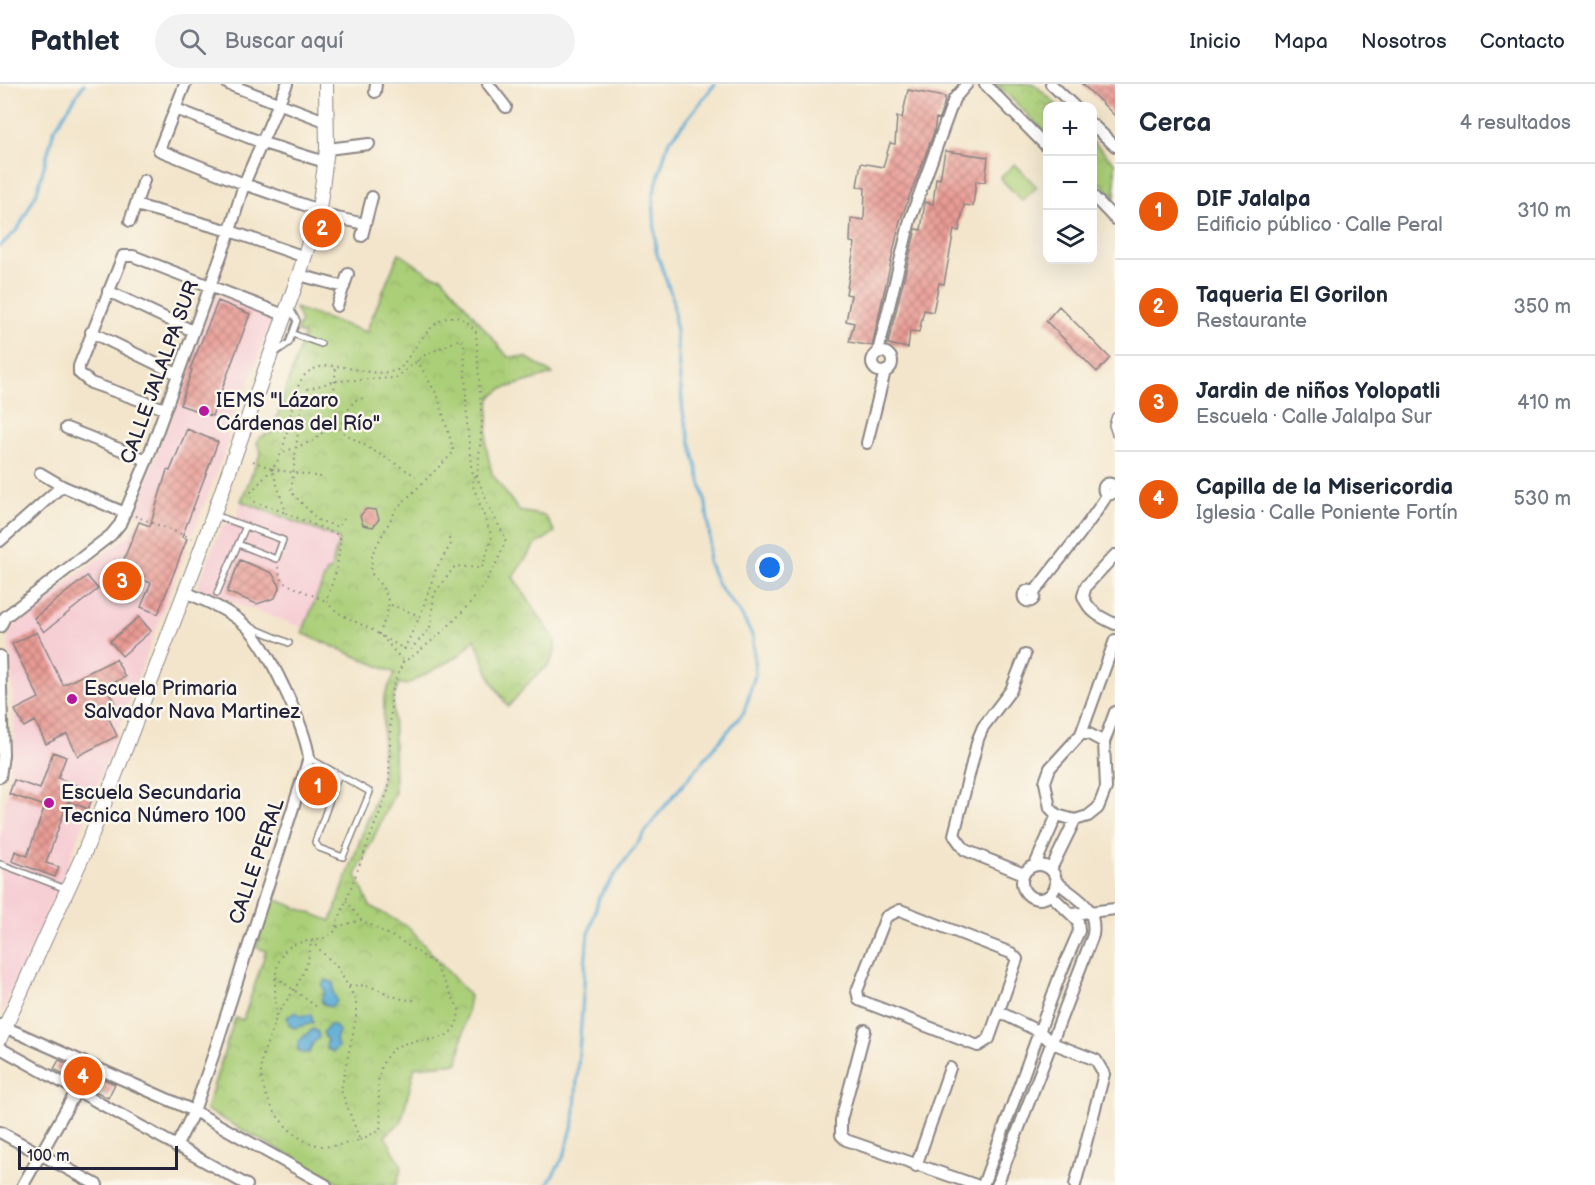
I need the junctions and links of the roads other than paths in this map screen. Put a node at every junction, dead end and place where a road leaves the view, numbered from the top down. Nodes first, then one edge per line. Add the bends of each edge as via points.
1 (185, 84) edge
2 (228, 84) edge
3 (287, 84) edge
4 (326, 84) edge
5 (488, 84) edge
6 (967, 84) edge
7 (985, 84) edge
8 (1051, 84) edge
9 (1070, 102) edge
10 (279, 104) junction
11 (506, 107) dead end
12 (176, 109) junction
13 (326, 121) junction
14 (1097, 129) edge
15 (263, 143) junction
16 (369, 144) dead end
17 (1043, 144) edge
18 (1115, 146) edge
19 (326, 156) junction
20 (144, 180) dead end
21 (244, 184) junction
22 (372, 197) dead end
23 (1097, 200) edge
24 (136, 205) junction
25 (319, 212) junction
26 (1115, 219) edge
27 (130, 221) dead end
28 (365, 224) junction
29 (230, 231) junction
30 (362, 236) dead end
31 (304, 257) junction
32 (348, 274) dead end
33 (299, 275) junction
34 (210, 286) junction
35 (344, 287) junction
36 (108, 291) junction
37 (337, 306) dead end
38 (286, 310) junction
39 (193, 331) junction
40 (92, 332) junction
41 (293, 334) junction
42 (321, 344) dead end
43 (270, 356) junction
44 (177, 374) junction
45 (165, 409) junction
46 (1115, 416) edge
47 (66, 428) dead end
48 (1115, 434) edge
49 (867, 444) dead end
50 (147, 460) junction
51 (40, 473) dead end
52 (62, 486) junction
53 (1112, 492) edge
54 (128, 514) junction
55 (214, 515) junction
56 (246, 526) junction
57 (0, 541) edge
58 (238, 544) junction
59 (1115, 555) edge
60 (185, 592) junction
61 (217, 593) dead end
62 (1034, 593) dead end
63 (2, 621) edge
64 (244, 624) junction
65 (1115, 624) edge
66 (1115, 640) edge
67 (289, 643) dead end
68 (1025, 655) dead end
69 (1112, 655) edge
70 (0, 656) edge
71 (1115, 712) edge
72 (1082, 734) junction
73 (1104, 742) junction
74 (2, 755) edge
75 (309, 758) junction
76 (339, 774) junction
77 (0, 777) edge
78 (1057, 815) junction
79 (1074, 820) junction
80 (1, 864) edge
81 (1035, 865) junction
82 (1051, 869) junction
83 (1024, 874) junction
84 (1056, 882) junction
85 (68, 890) junction
86 (1051, 895) junction
87 (1115, 909) edge
88 (1092, 912) junction
89 (1073, 914) junction
90 (999, 1012) junction
91 (2, 1030) edge
92 (864, 1030) dead end
93 (1040, 1032) junction
94 (1052, 1043) junction
95 (0, 1048) edge
96 (950, 1068) dead end
97 (77, 1090) junction
98 (194, 1111) junction
99 (0, 1132) edge
100 (176, 1147) junction
101 (41, 1153) junction
102 (916, 1166) junction
103 (23, 1185) edge
104 (98, 1185) edge
105 (247, 1185) edge
106 (326, 1185) edge
107 (976, 1185) edge
108 (983, 1185) edge
109 (996, 1185) edge
110 (1075, 1185) edge

1 - 12 street
2 - 10 street
3 - 10 street, CALLE JALALPA SUR
4 - 13 street
5 - 11 street
6 - 49 street via 954,99 910,220 878,352 888,354 890,366 885,371
7 - 17 street
8 - 9 street
10 - 13 street
10 - 15 street, CALLE JALALPA SUR
12 - 15 street
12 - 21 street via 159,150
13 - 19 street
14 - 18 street
15 - 19 street
15 - 21 street, CALLE JALALPA SUR
16 - 19 street
19 - 25 street
20 - 24 street
21 - 25 street
21 - 29 street, CALLE JALALPA SUR
22 - 28 street
23 - 26 street
24 - 27 street
24 - 29 street
25 - 28 street
25 - 31 street
28 - 30 street
29 - 31 street
29 - 34 street, CALLE JALALPA SUR
31 - 33 street
32 - 35 street
33 - 35 street
33 - 38 street
34 - 36 street via 133,256 123,256
34 - 38 street
34 - 39 street, CALLE JALALPA SUR
35 - 37 street
36 - 39 street
36 - 40 street
38 - 41 lane via 297,321
38 - 43 street
39 - 44 street, CALLE JALALPA SUR
40 - 44 street
40 - 45 street via 80,373 92,383
41 - 42 lane
41 - 43 lane via 289,343
43 - 55 street
44 - 45 street, CALLE JALALPA SUR
45 - 50 street, CALLE JALALPA SUR
46 - 48 lane
47 - 50 street
50 - 54 street, CALLE JALALPA SUR
51 - 52 street
52 - 54 street
52 - 57 street
53 - 62 street
54 - 63 street, CALLE JALALPA SUR via 111,535
55 - 56 lane
55 - 60 street
56 - 58 lane
56 - 58 lane via 283,540 276,559
58 - 61 lane
59 - 65 street via 1086,586 1083,596 1087,608
60 - 64 street
60 - 85 street
64 - 67 lane
64 - 75 street via 256,636 283,687 305,738
66 - 69 street
68 - 83 street via 1011,690 978,739 954,835 965,850
69 - 72 street
70 - 74 street
71 - 73 street
72 - 73 street
72 - 78 street via 1050,768 1046,782 1050,808
73 - 79 street via 1103,798 1088,816
74 - 77 street
75 - 76 lane
75 - 98 street, CALLE PERAL
76 - 76 lane via 315,842 319,848 343,857 370,792
78 - 79 street
78 - 81 street
79 - 82 street
80 - 85 lane
81 - 82 street
81 - 83 street
82 - 84 street
83 - 86 street via 1022,888 1026,894 1038,900
84 - 86 street
84 - 88 street
85 - 91 street
86 - 89 street
87 - 88 street
88 - 89 street
88 - 94 street via 1093,935
89 - 93 street via 1079,931
90 - 90 street via 1017,963 1015,955 900,910 886,917 857,991 862,1002 978,1046 989,1039
90 - 93 street
91 - 98 street
92 - 102 street via 840,1120 841,1135
93 - 94 street
93 - 108 street
94 - 109 street
94 - 110 street via 1096,1060 1104,1074
95 - 97 street
96 - 102 street
97 - 100 street
97 - 101 street
98 - 100 street, CALLE PERAL
98 - 106 street
99 - 101 street
100 - 105 street
101 - 103 street
101 - 104 street
102 - 107 street

